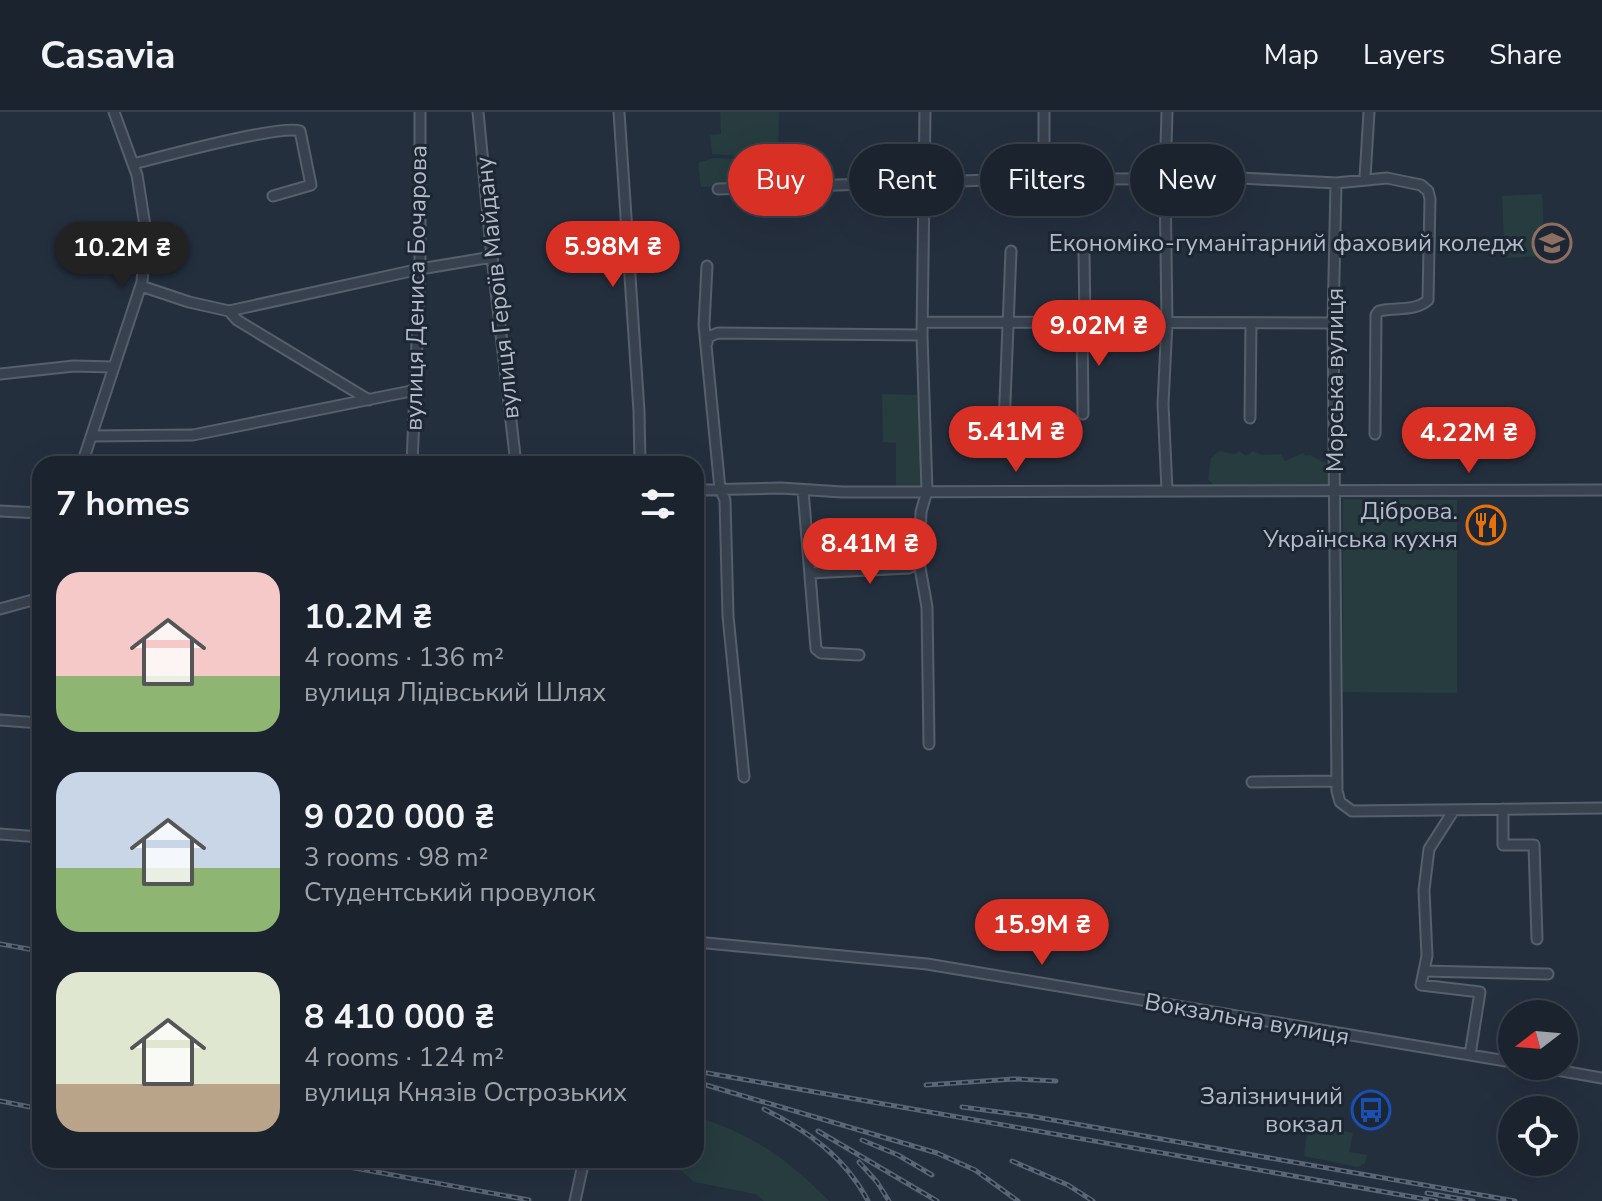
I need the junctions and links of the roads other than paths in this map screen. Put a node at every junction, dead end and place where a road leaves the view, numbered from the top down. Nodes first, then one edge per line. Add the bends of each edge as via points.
1 (114, 112) edge
2 (420, 112) edge
3 (478, 112) edge
4 (619, 112) edge
5 (925, 112) edge
6 (1044, 112) edge
7 (1167, 112) edge
8 (1369, 112) edge
9 (925, 144) edge
10 (1044, 144) edge
11 (1166, 144) edge
12 (133, 164) junction
13 (1245, 178) edge
14 (1365, 178) junction
15 (849, 183) edge
16 (1336, 183) junction
17 (718, 189) dead end
18 (273, 196) dead end
19 (925, 216) edge
20 (1166, 216) edge
21 (1011, 251) dead end
22 (1084, 253) dead end
23 (492, 257) junction
24 (707, 266) dead end
25 (420, 269) junction
26 (141, 286) junction
27 (229, 311) junction
28 (923, 322) junction
29 (1009, 322) junction
30 (1084, 322) junction
31 (1167, 322) junction
32 (1251, 323) junction
33 (1333, 323) junction
34 (922, 335) junction
35 (706, 346) junction
36 (113, 367) junction
37 (0, 374) edge
38 (416, 390) junction
39 (369, 400) junction
40 (1083, 414) dead end
41 (1250, 418) dead end
42 (1004, 426) dead end
43 (1375, 434) dead end
44 (92, 436) junction
45 (85, 456) edge
46 (412, 456) edge
47 (515, 456) edge
48 (640, 456) edge
49 (720, 489) junction
50 (704, 490) edge
51 (803, 490) junction
52 (1167, 490) junction
53 (1336, 490) junction
54 (1602, 490) edge
55 (927, 491) junction
56 (0, 511) edge
57 (32, 513) edge
58 (919, 562) junction
59 (810, 573) junction
60 (32, 600) edge
61 (0, 609) edge
62 (859, 655) dead end
63 (0, 720) edge
64 (32, 722) edge
65 (929, 744) dead end
66 (744, 777) dead end
67 (1337, 781) junction
68 (1252, 782) dead end
69 (1602, 808) edge
70 (1503, 809) junction
71 (1454, 810) junction
72 (0, 834) edge
73 (32, 836) edge
74 (1537, 939) dead end
75 (704, 943) edge
76 (1424, 971) junction
77 (1484, 972) junction
78 (1548, 974) dead end
79 (1480, 992) junction
80 (1470, 1055) junction
81 (1498, 1060) edge
82 (1578, 1074) edge
83 (1602, 1078) edge
84 (582, 1168) edge
85 (575, 1201) edge

1 - 12 street
2 - 25 street, вулиця Дениса Бочарова
3 - 23 street, вулиця Героїв Майдану
4 - 48 street
5 - 9 street
6 - 10 street
7 - 11 street
8 - 14 street
12 - 18 street via 270,132 300,131 311,185
12 - 26 street via 146,232
13 - 16 street
14 - 16 street
14 - 43 street via 1421,185 1430,199 1428,300 1417,308 1390,308 1376,315
15 - 17 street
16 - 33 street, Морська вулиця
19 - 28 street
20 - 31 street
21 - 29 street
22 - 30 street
23 - 25 street
23 - 47 street, вулиця Героїв Майдану
24 - 35 street
25 - 27 street
25 - 38 street, вулиця Дениса Бочарова
26 - 27 street
26 - 36 street
27 - 39 street
28 - 29 street
28 - 34 street
29 - 30 street
29 - 42 street
30 - 31 street
30 - 40 street
31 - 32 street
31 - 52 street
32 - 33 street
32 - 41 street
33 - 53 street, Морська вулиця
34 - 35 street via 718,333 708,337
34 - 55 street
35 - 49 street
36 - 37 street
36 - 44 street
38 - 39 street
38 - 46 street, вулиця Дениса Бочарова
39 - 44 street via 193,435
44 - 45 street
49 - 50 street
49 - 51 street
49 - 66 street via 725,500 728,616
51 - 55 street
51 - 59 street
52 - 53 street
52 - 55 street
53 - 54 street
53 - 67 street, Морська вулиця
55 - 58 street
56 - 57 street
58 - 59 street via 909,568
58 - 65 street via 927,607
59 - 62 street via 816,649
60 - 61 street
63 - 64 street
67 - 68 street
67 - 71 street, Морська вулиця via 1340,802 1352,811
69 - 70 street
70 - 71 street
70 - 74 street via 1503,845 1534,845
71 - 76 street via 1429,849
72 - 73 street
75 - 80 street, Вокзальна вулиця via 927,964
76 - 77 street
76 - 79 street via 1421,985
77 - 78 street
77 - 79 street
79 - 80 street
80 - 81 street, Вокзальна вулиця
82 - 83 street
84 - 85 street

